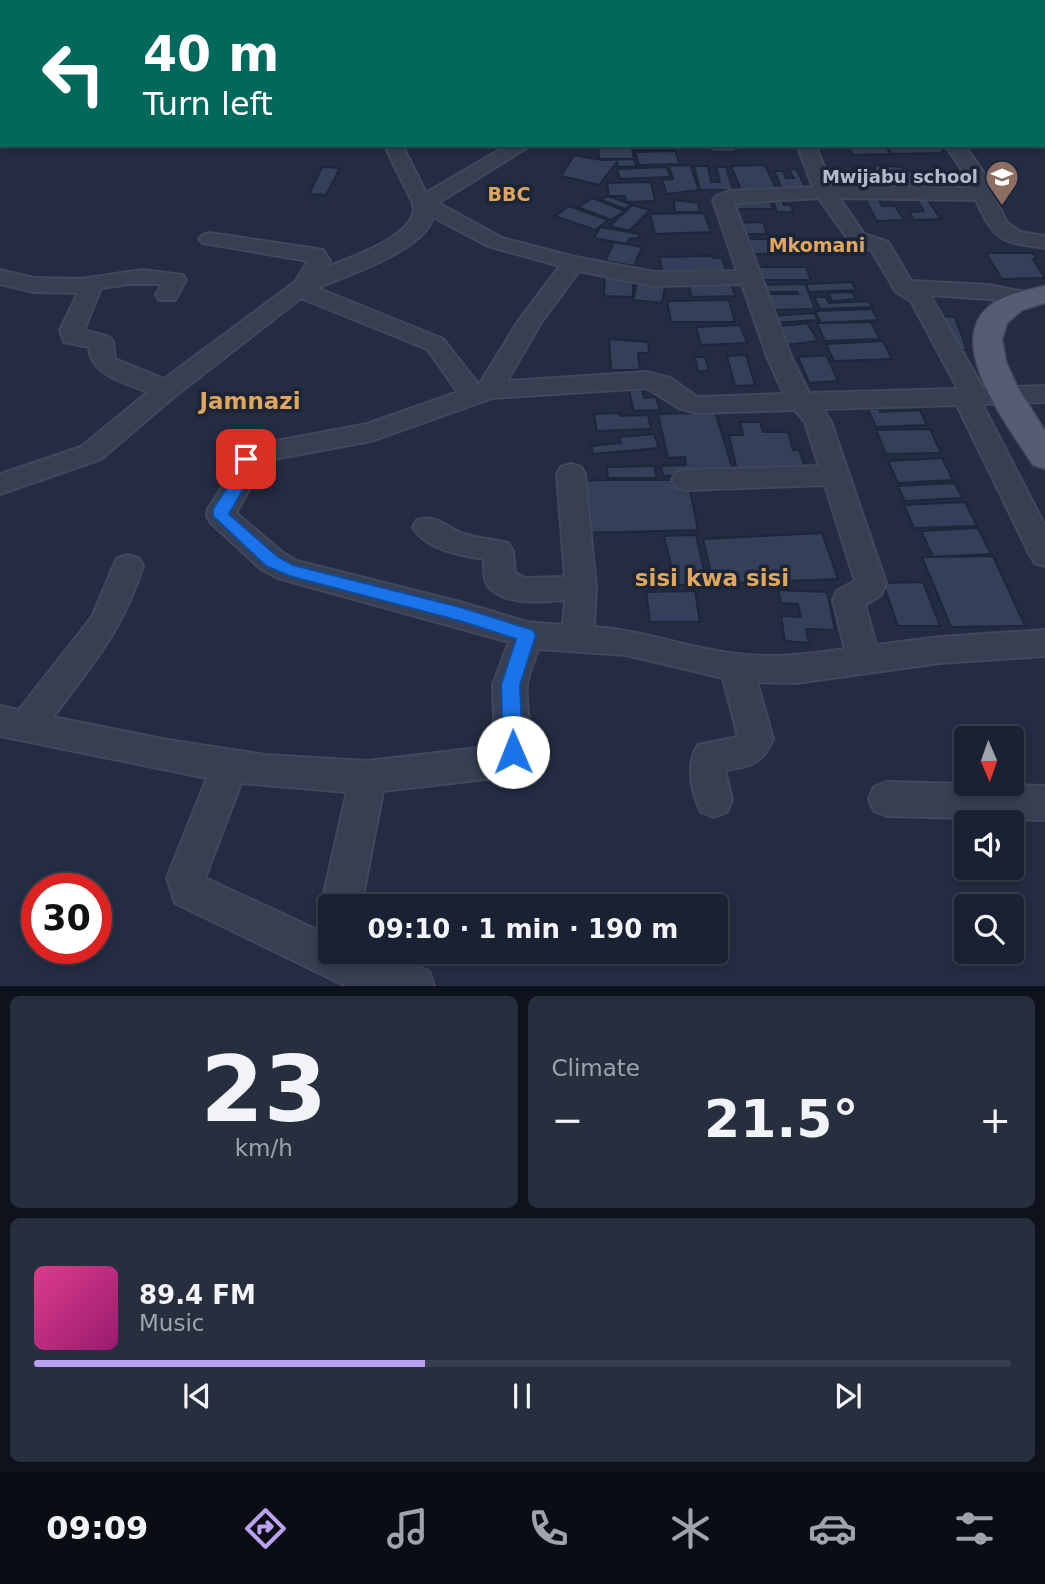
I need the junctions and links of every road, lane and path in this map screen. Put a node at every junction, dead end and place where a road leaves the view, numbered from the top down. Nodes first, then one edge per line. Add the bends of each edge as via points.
1 (519, 147) edge
2 (807, 147) edge
3 (955, 147) edge
4 (395, 148) dead end
5 (825, 192) junction
6 (983, 194) junction
7 (424, 204) junction
8 (210, 239) dead end
9 (1045, 242) edge
10 (573, 263) junction
11 (0, 277) edge
12 (752, 277) junction
13 (85, 285) junction
14 (904, 287) junction
15 (301, 288) junction
16 (167, 295) dead end
17 (1036, 296) edge
18 (166, 390) junction
19 (481, 392) junction
20 (1007, 394) junction
21 (1045, 394) edge
22 (970, 396) junction
23 (799, 400) junction
24 (1045, 457) edge
25 (571, 474) dead end
26 (833, 475) junction
27 (685, 480) dead end
28 (0, 484) edge
29 (427, 527) dead end
30 (1045, 555) edge
31 (128, 566) dead end
32 (581, 588) junction
33 (527, 635) junction
34 (578, 638) junction
35 (1045, 643) edge
36 (864, 661) junction
37 (737, 668) junction
38 (12, 725) edge
39 (230, 765) junction
40 (368, 777) junction
41 (887, 799) dead end
42 (714, 800) dead end
43 (1045, 803) edge
44 (344, 894) edge
45 (318, 949) edge
46 (346, 964) edge
47 (415, 985) edge

1 - 7 street
2 - 5 street
3 - 6 street
4 - 7 street
5 - 6 street
5 - 12 street via 724,199
5 - 14 street via 858,238 880,247
6 - 9 street via 998,226 1007,234
7 - 10 street via 495,242
7 - 15 street via 423,220 414,232
8 - 15 street via 315,255 319,261
10 - 12 street via 654,279
10 - 19 street
11 - 13 street via 34,285
12 - 23 street
13 - 16 street via 163,277 175,282
13 - 18 street via 91,289 72,337 101,342 103,362
14 - 17 street
14 - 22 street via 920,298
15 - 18 street
15 - 19 street via 435,344
17 - 20 main road via 1008,306 987,329 986,350
18 - 28 street via 91,453
19 - 23 street via 647,380 660,381 683,402 696,405
19 - 33 street via 371,432 255,453 246,459 221,516 272,561 289,570
20 - 21 street
20 - 22 street
20 - 24 main road
22 - 23 street
22 - 30 street
23 - 26 street via 818,422
25 - 32 street
26 - 27 street
26 - 36 street via 871,583 848,600
29 - 32 street via 458,544 498,551 500,579 521,590
31 - 38 street via 103,626
32 - 34 street
33 - 34 street
33 - 40 street via 510,685 513,752 504,761
34 - 37 street via 663,648
35 - 36 street
36 - 37 street via 796,669
37 - 42 street via 754,746 749,751 709,756 706,763
38 - 39 street
39 - 40 street
39 - 45 street via 186,878 189,890
40 - 44 street
41 - 43 street
46 - 47 street

